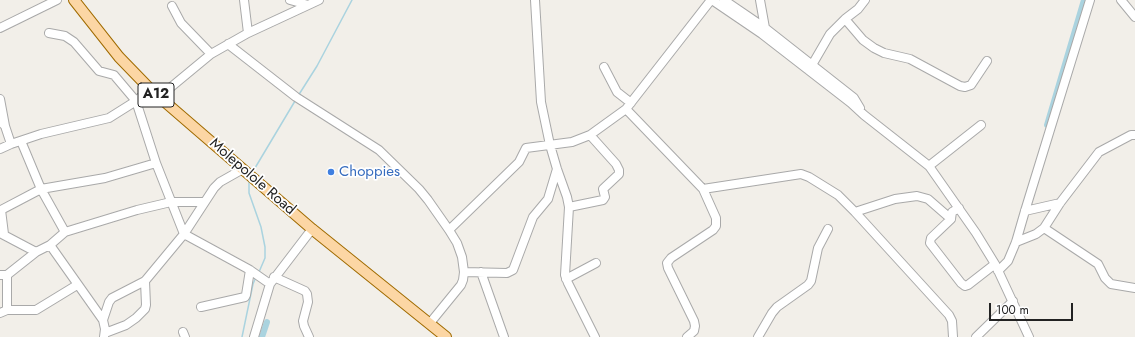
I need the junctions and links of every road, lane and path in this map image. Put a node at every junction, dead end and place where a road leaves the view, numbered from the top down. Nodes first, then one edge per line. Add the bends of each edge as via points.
1 (56, 0) edge
2 (74, 0) edge
3 (244, 0) edge
4 (290, 0) edge
5 (319, 0) edge
6 (535, 0) edge
7 (711, 0) edge
8 (725, 0) edge
9 (760, 0) edge
10 (865, 0) edge
11 (1090, 0) edge
12 (1121, 0) edge
13 (308, 5) junction
14 (172, 6) dead end
15 (1135, 17) edge
16 (845, 19) junction
17 (0, 28) edge
18 (764, 31) junction
19 (248, 33) junction
20 (49, 34) dead end
21 (228, 44) junction
22 (212, 54) junction
23 (987, 61) dead end
24 (604, 67) dead end
25 (809, 67) junction
26 (150, 89) junction
27 (159, 97) junction
28 (0, 99) edge
29 (136, 101) junction
30 (628, 106) junction
31 (981, 125) dead end
32 (3, 127) edge
33 (1134, 134) edge
34 (590, 136) junction
35 (21, 141) junction
36 (11, 144) junction
37 (550, 145) junction
38 (0, 150) edge
39 (156, 163) junction
40 (929, 166) junction
41 (243, 169) junction
42 (556, 169) junction
43 (41, 188) junction
44 (703, 189) junction
45 (171, 202) junction
46 (204, 202) junction
47 (1060, 203) junction
48 (568, 207) junction
49 (959, 208) junction
50 (1, 211) edge
51 (1025, 211) junction
52 (855, 212) junction
53 (950, 219) junction
54 (1044, 228) junction
55 (312, 229) junction
56 (828, 229) dead end
57 (449, 230) junction
58 (65, 232) junction
59 (2, 234) edge
60 (184, 234) junction
61 (1016, 242) junction
62 (50, 245) junction
63 (36, 252) junction
64 (596, 263) dead end
65 (996, 268) junction
66 (250, 270) junction
67 (464, 272) junction
68 (481, 272) junction
69 (4, 275) edge
70 (566, 279) junction
71 (272, 280) junction
72 (145, 281) junction
73 (77, 285) junction
74 (1135, 288) edge
75 (1013, 301) junction
76 (201, 308) dead end
77 (3, 312) edge
78 (103, 320) junction
79 (430, 323) junction
80 (105, 335) edge
81 (440, 335) edge
82 (254, 337) edge
83 (309, 337) edge
84 (504, 337) edge
85 (596, 337) edge
86 (687, 337) edge
87 (758, 337) edge
88 (953, 337) edge
89 (976, 337) edge
90 (1029, 337) edge

1 - 17 street
2 - 26 main road, Molepolole Road / A12 via 119,57
3 - 19 street
4 - 13 street
5 - 13 street
6 - 37 street via 540,90
7 - 18 street
7 - 30 street
8 - 18 street
9 - 18 street
10 - 16 street
11 - 51 street
12 - 15 street
13 - 19 street
14 - 22 street via 181,23
16 - 23 street via 863,40 874,48 884,53 910,58 960,86 971,85
16 - 25 street via 830,34
18 - 25 street
19 - 21 street
20 - 29 street via 64,36 74,42 99,72 114,76
21 - 22 street
21 - 57 street via 299,99 379,150 419,189
22 - 27 street
24 - 30 street via 617,92
25 - 40 street via 864,116
26 - 27 main road, Molepolole Road / A12
26 - 29 street
27 - 41 main road, Molepolole Road / A12
28 - 32 street
29 - 35 street via 109,118
29 - 39 street
30 - 34 street
30 - 44 street
31 - 40 street
32 - 36 street
33 - 47 street via 1099,152
34 - 37 street
34 - 48 street via 616,164 619,174 603,189 604,200
35 - 36 street
35 - 43 street
36 - 38 street
37 - 42 street
37 - 57 street via 526,148 519,162
39 - 43 street via 105,178
39 - 45 street
40 - 49 street
41 - 46 street via 220,182
41 - 55 main road, Molepolole Road / A12
42 - 48 street via 567,197
42 - 68 street via 548,198 533,217 513,270 507,273
43 - 50 street
43 - 58 street
44 - 52 street via 801,174 838,195
44 - 86 street via 716,218 716,226 708,235 667,263 695,326 694,331
45 - 46 street
45 - 58 street
45 - 60 street
46 - 60 street
47 - 51 street
47 - 54 street
48 - 70 street
49 - 53 street via 952,212
49 - 65 street
50 - 59 street
51 - 61 street
52 - 53 street via 895,199 917,196 928,199
52 - 88 street via 949,315
53 - 65 street via 931,238 930,243 961,283 966,286
54 - 61 street
54 - 74 street via 1098,264 1111,284
55 - 71 street
55 - 79 main road, Molepolole Road / A12
56 - 87 street via 818,248 811,281 777,307
57 - 67 street via 457,243
58 - 62 street
59 - 63 street
60 - 66 street
60 - 72 street
61 - 65 street via 1008,261
62 - 63 street
62 - 73 street
63 - 69 street
64 - 70 street
65 - 75 street
66 - 71 street
66 - 76 street via 245,297
67 - 68 street
67 - 79 street via 461,284
68 - 84 street
69 - 77 street
70 - 85 street
71 - 82 street
71 - 83 street via 307,294 308,302 303,321
72 - 78 street via 112,298 106,307
72 - 80 street via 145,309 126,326
73 - 77 street via 36,310
73 - 78 street
75 - 89 street
75 - 90 street
78 - 80 street
79 - 81 main road, Molepolole Road / A12

